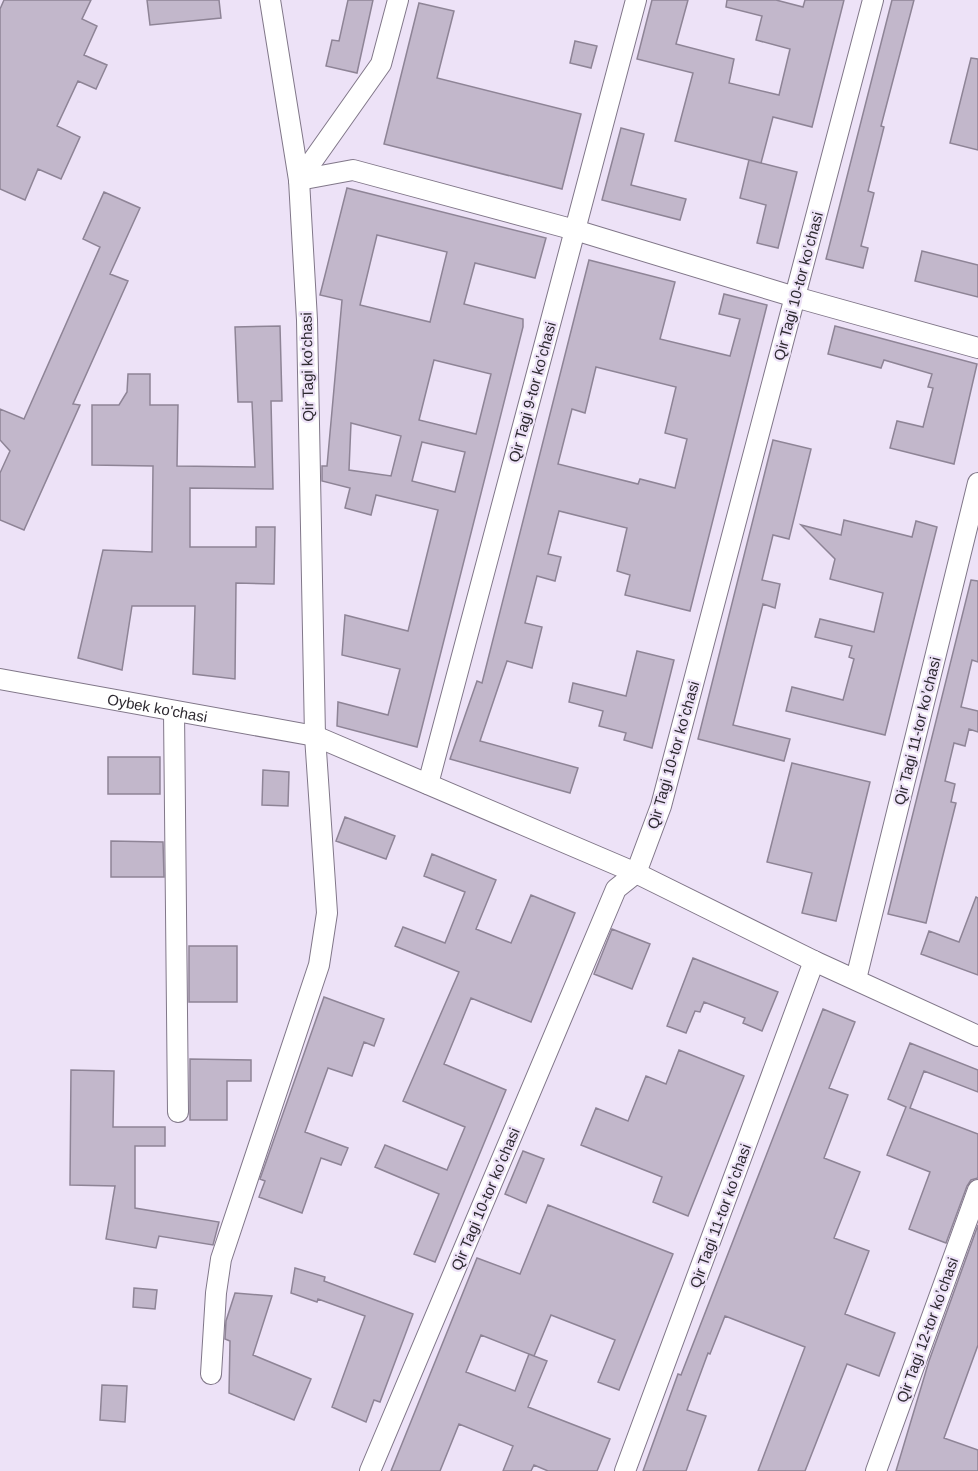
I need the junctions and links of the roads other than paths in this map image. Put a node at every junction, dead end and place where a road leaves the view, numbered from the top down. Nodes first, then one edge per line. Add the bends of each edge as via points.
1 (270, 0) edge
2 (398, 0) edge
3 (636, 0) edge
4 (873, 0) edge
5 (299, 180) junction
6 (575, 230) junction
7 (795, 297) junction
8 (978, 348) edge
9 (978, 483) edge
10 (0, 679) edge
11 (174, 711) junction
12 (315, 736) junction
13 (428, 784) junction
14 (636, 873) junction
15 (814, 961) junction
16 (856, 980) junction
17 (978, 1036) edge
18 (178, 1112) dead end
19 (978, 1190) edge
20 (211, 1374) dead end
21 (370, 1471) edge
22 (626, 1471) edge
23 (876, 1471) edge

1 - 5 street, Qir Tagi ko'chasi
2 - 5 street via 381,64
3 - 6 street, Qir Tagi 9-tor koʼchasi
4 - 7 street, Qir Tagi 10-tor koʼchasi
5 - 6 street via 353,170
5 - 12 street, Qir Tagi ko'chasi via 307,320
6 - 7 street
6 - 13 street, Qir Tagi 9-tor koʼchasi
7 - 8 street
7 - 14 street, Qir Tagi 10-tor koʼchasi via 661,806
9 - 16 street, Qir Tagi 11-tor koʼchasi
10 - 11 street, Oybek ko'chasi
11 - 12 street, Oybek ko'chasi
11 - 18 street
12 - 13 street, Oybek ko'chasi
12 - 20 street, Qir Tagi ko'chasi via 327,913 319,965 221,1259
13 - 14 street, Oybek ko'chasi
14 - 15 street, Oybek ko'chasi
14 - 21 street, Qir Tagi 10-tor koʼchasi via 616,889
15 - 16 street, Oybek ko'chasi
15 - 22 street, Qir Tagi 11-tor koʼchasi
16 - 17 street, Oybek ko'chasi
19 - 23 street, Qir Tagi 12-tor koʼchasi

